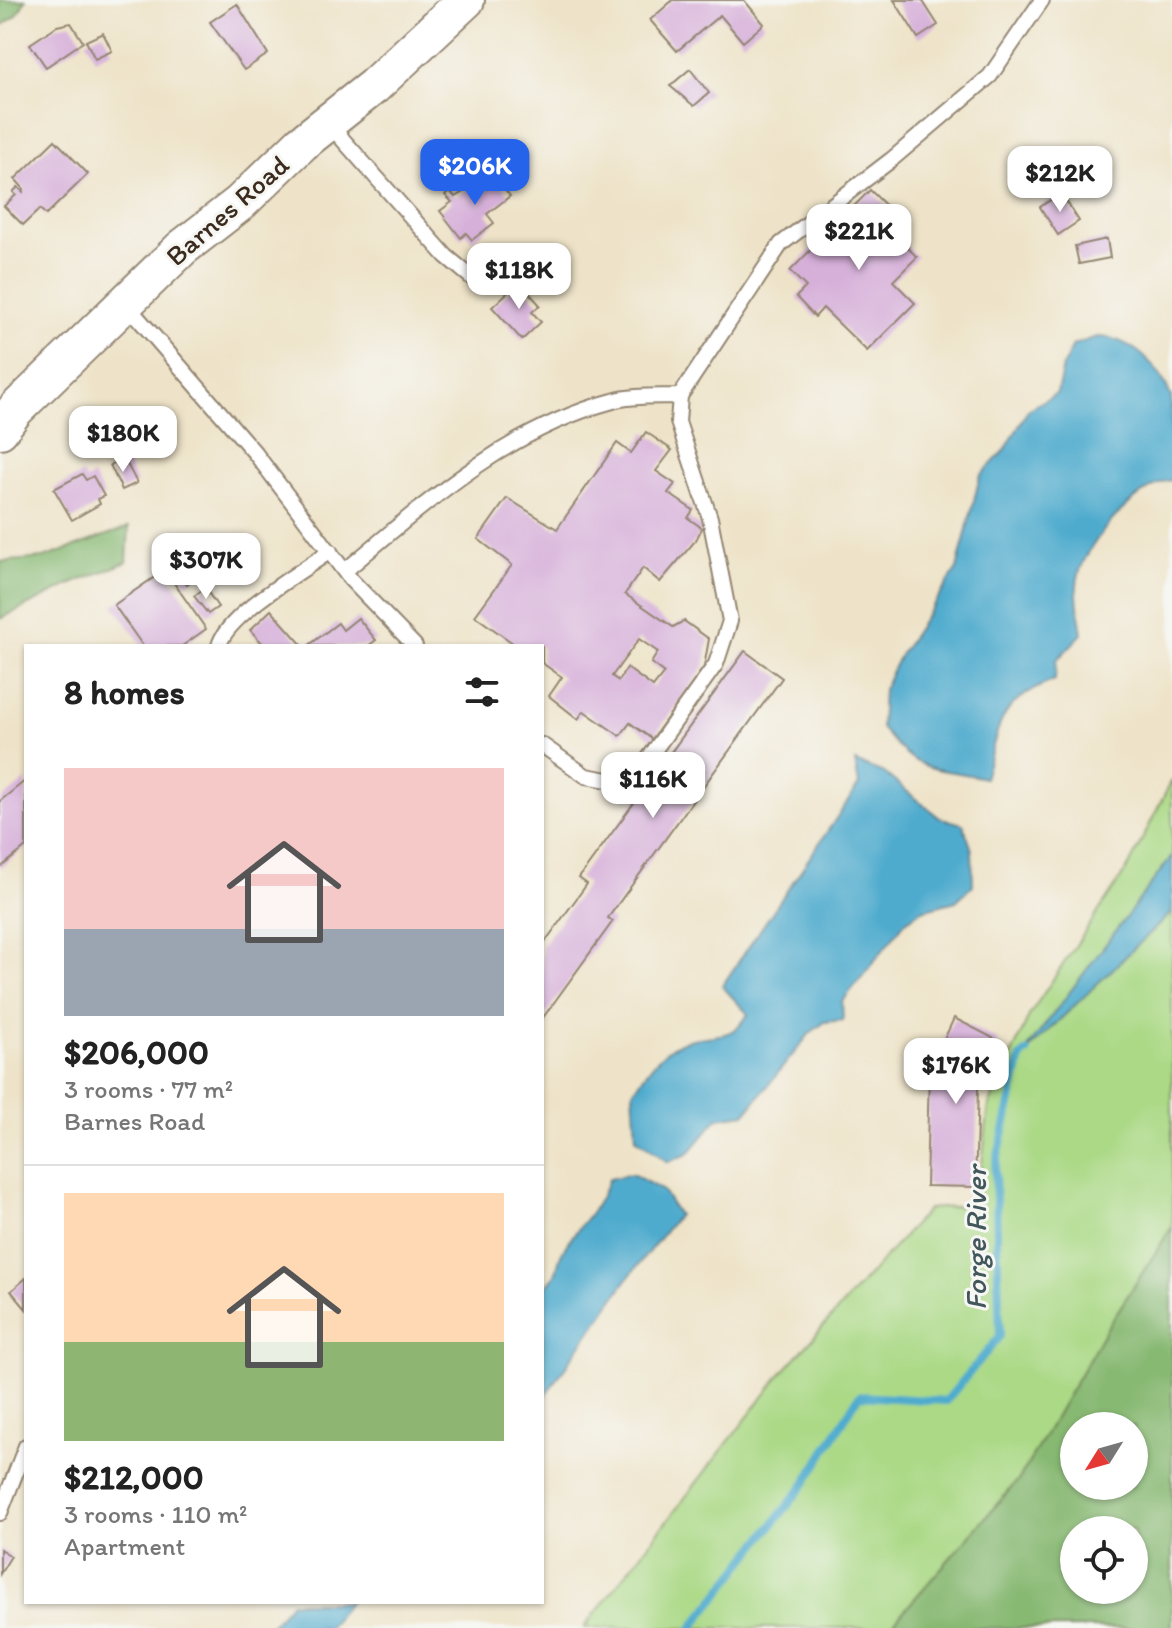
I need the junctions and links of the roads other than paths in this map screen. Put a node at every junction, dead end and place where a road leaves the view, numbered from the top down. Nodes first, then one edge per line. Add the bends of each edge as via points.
1 (466, 0) edge
2 (1042, 0) edge
3 (328, 122) junction
4 (477, 282) dead end
5 (125, 303) junction
6 (680, 396) junction
7 (0, 430) edge
8 (330, 551) junction
9 (345, 571) junction
10 (219, 644) edge
11 (413, 644) edge
12 (544, 746) edge
13 (24, 1451) edge
14 (0, 1513) edge

1 - 3 street, Barnes Road
2 - 6 lane via 990,76 781,244
3 - 4 lane via 446,256
3 - 5 street, Barnes Road
5 - 7 street, Barnes Road
5 - 8 lane via 255,453
6 - 9 lane via 615,400 545,426 447,484
6 - 12 lane via 678,422 710,518 730,621 716,664 646,762 619,782 586,776
8 - 9 lane
8 - 10 lane via 235,621
9 - 11 lane
13 - 14 lane

